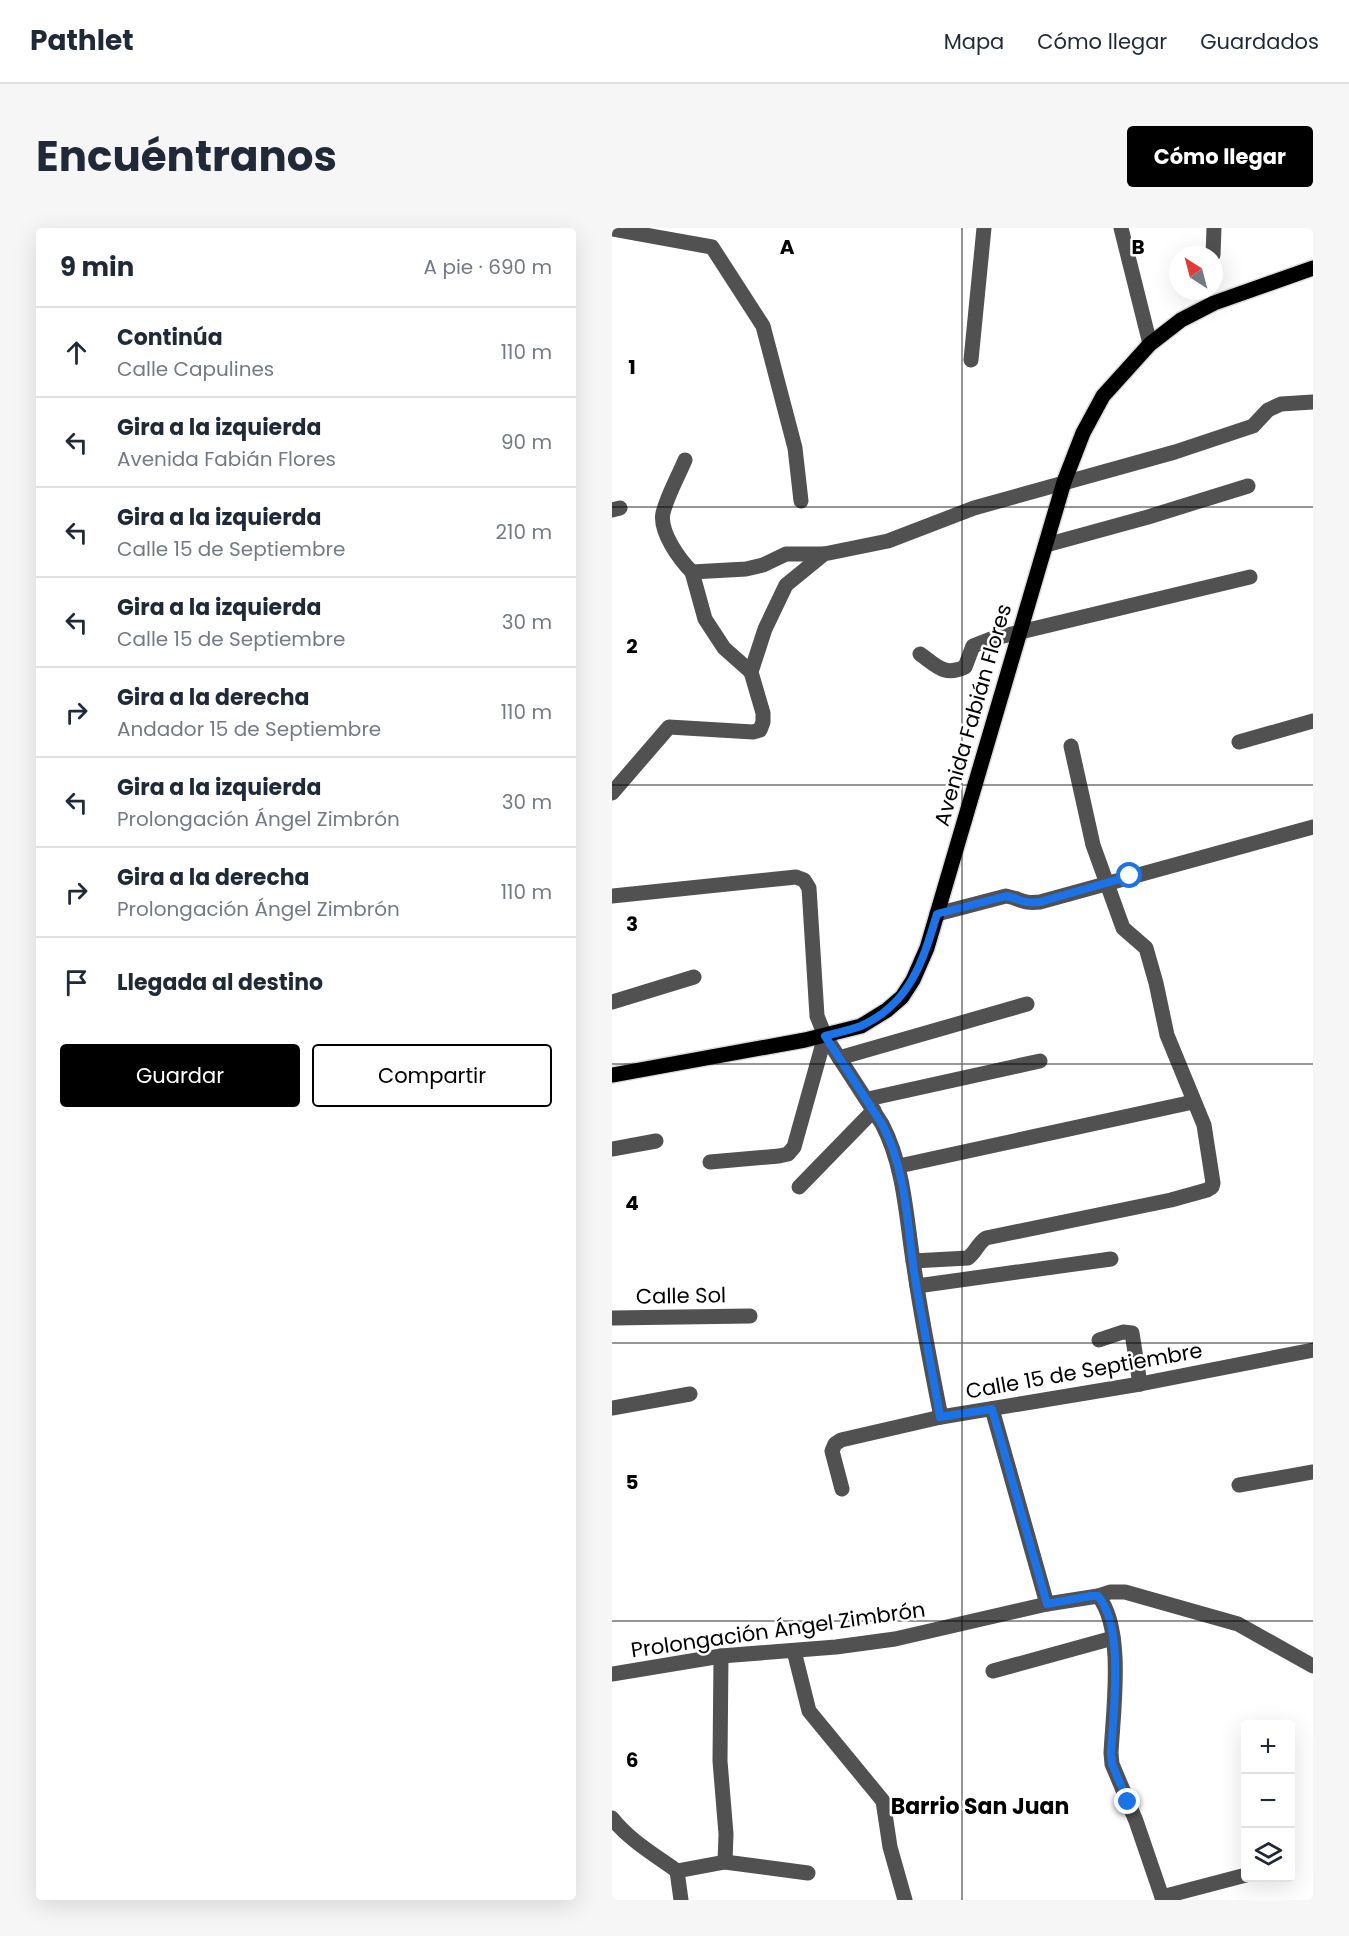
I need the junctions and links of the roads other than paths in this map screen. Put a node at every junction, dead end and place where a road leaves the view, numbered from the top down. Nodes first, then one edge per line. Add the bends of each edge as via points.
1 (984, 228) edge
2 (1121, 228) edge
3 (1214, 228) edge
4 (612, 229) edge
5 (1213, 246) edge
6 (1313, 268) edge
7 (1223, 294) edge
8 (1210, 300) edge
9 (1150, 344) junction
10 (971, 360) dead end
11 (1313, 402) edge
12 (685, 460) dead end
13 (1064, 482) junction
14 (1248, 486) dead end
15 (801, 501) dead end
16 (1046, 545) junction
17 (824, 554) junction
18 (692, 572) junction
19 (1251, 577) dead end
20 (1019, 632) junction
21 (920, 654) dead end
22 (751, 672) junction
23 (1313, 721) edge
24 (1239, 742) dead end
25 (1071, 746) dead end
26 (612, 793) edge
27 (1313, 827) edge
28 (1107, 883) junction
29 (612, 896) edge
30 (937, 914) junction
31 (694, 978) dead end
32 (612, 1002) edge
33 (1028, 1004) dead end
34 (825, 1036) junction
35 (840, 1058) junction
36 (1040, 1061) dead end
37 (612, 1075) edge
38 (1193, 1102) junction
39 (871, 1105) junction
40 (656, 1142) dead end
41 (612, 1149) edge
42 (710, 1162) dead end
43 (899, 1166) junction
44 (799, 1188) dead end
45 (1111, 1259) dead end
46 (913, 1262) junction
47 (917, 1286) junction
48 (750, 1316) dead end
49 (612, 1318) edge
50 (1099, 1340) dead end
51 (1313, 1350) edge
52 (1140, 1384) junction
53 (690, 1394) dead end
54 (612, 1408) edge
55 (992, 1409) junction
56 (940, 1417) junction
57 (1313, 1472) edge
58 (1239, 1485) dead end
59 (842, 1490) dead end
60 (1098, 1596) junction
61 (1047, 1604) junction
62 (1113, 1638) junction
63 (794, 1651) junction
64 (722, 1656) junction
65 (1313, 1666) edge
66 (993, 1671) dead end
67 (612, 1674) edge
68 (612, 1818) edge
69 (725, 1862) junction
70 (677, 1871) junction
71 (808, 1873) dead end
72 (1241, 1876) edge
73 (1163, 1899) edge
74 (681, 1900) edge
75 (905, 1900) edge

1 - 10 street
2 - 9 street
3 - 5 street
4 - 15 street via 712,247 763,327 795,448
6 - 7 main road, Avenida Fabián Flores
8 - 9 main road, Avenida Fabián Flores
9 - 13 main road, Avenida Fabián Flores via 1092,413
11 - 13 street via 1281,404 1268,410 1253,426
12 - 18 street via 662,515 666,535
13 - 16 main road, Avenida Fabián Flores
13 - 17 street via 974,508 888,541
14 - 16 street
16 - 20 main road, Avenida Fabián Flores
17 - 18 street via 786,554 746,569
17 - 22 street via 786,585 765,629
18 - 22 street via 705,619 724,648
19 - 20 street
20 - 21 street via 973,646 965,667 955,672 945,671
20 - 30 main road, Avenida Fabián Flores
22 - 26 street via 763,713 760,730 669,727
23 - 24 street
25 - 28 street via 1093,845
27 - 28 street
28 - 30 street via 1040,902 1025,903 1006,896
28 - 38 street via 1124,928 1146,948 1167,1035
29 - 34 street via 796,877 804,880 808,888 817,1016
30 - 34 main road, Avenida Fabián Flores via 927,948 902,997 861,1026
31 - 32 street
33 - 35 street
34 - 35 street, Calle 15 de Septiembre
34 - 37 main road, Avenida Fabián Flores
34 - 42 street via 794,1147 788,1154
35 - 39 street, Calle 15 de Septiembre
36 - 39 street
38 - 43 street
38 - 46 street via 1204,1125 1213,1183 1207,1190 987,1238 980,1241 968,1258
39 - 43 street, Calle 15 de Septiembre via 890,1138
39 - 44 street
40 - 41 street
43 - 46 street, Calle 15 de Septiembre
45 - 47 street
46 - 47 street, Calle 15 de Septiembre
47 - 56 street, Calle 15 de Septiembre
48 - 49 street, Calle Sol
50 - 52 street via 1132,1333
51 - 52 street, Calle 15 de Septiembre
52 - 55 street, Calle 15 de Septiembre
53 - 54 street
55 - 56 street, Calle 15 de Septiembre
55 - 61 street
56 - 59 street via 835,1444 832,1451
57 - 58 street
60 - 61 street, Prolongación Ángel Zimbrón
60 - 62 street
60 - 65 street, Prolongación Ángel Zimbrón via 1125,1592 1238,1624
61 - 63 street, Prolongación Ángel Zimbrón via 895,1639
62 - 66 street
62 - 73 street via 1116,1676 1112,1764
63 - 64 street, Prolongación Ángel Zimbrón
63 - 75 street via 809,1711 883,1801 890,1847
64 - 67 street, Prolongación Ángel Zimbrón
64 - 69 street via 720,1761
68 - 70 street
69 - 70 street
69 - 71 street
70 - 74 street
72 - 73 street

